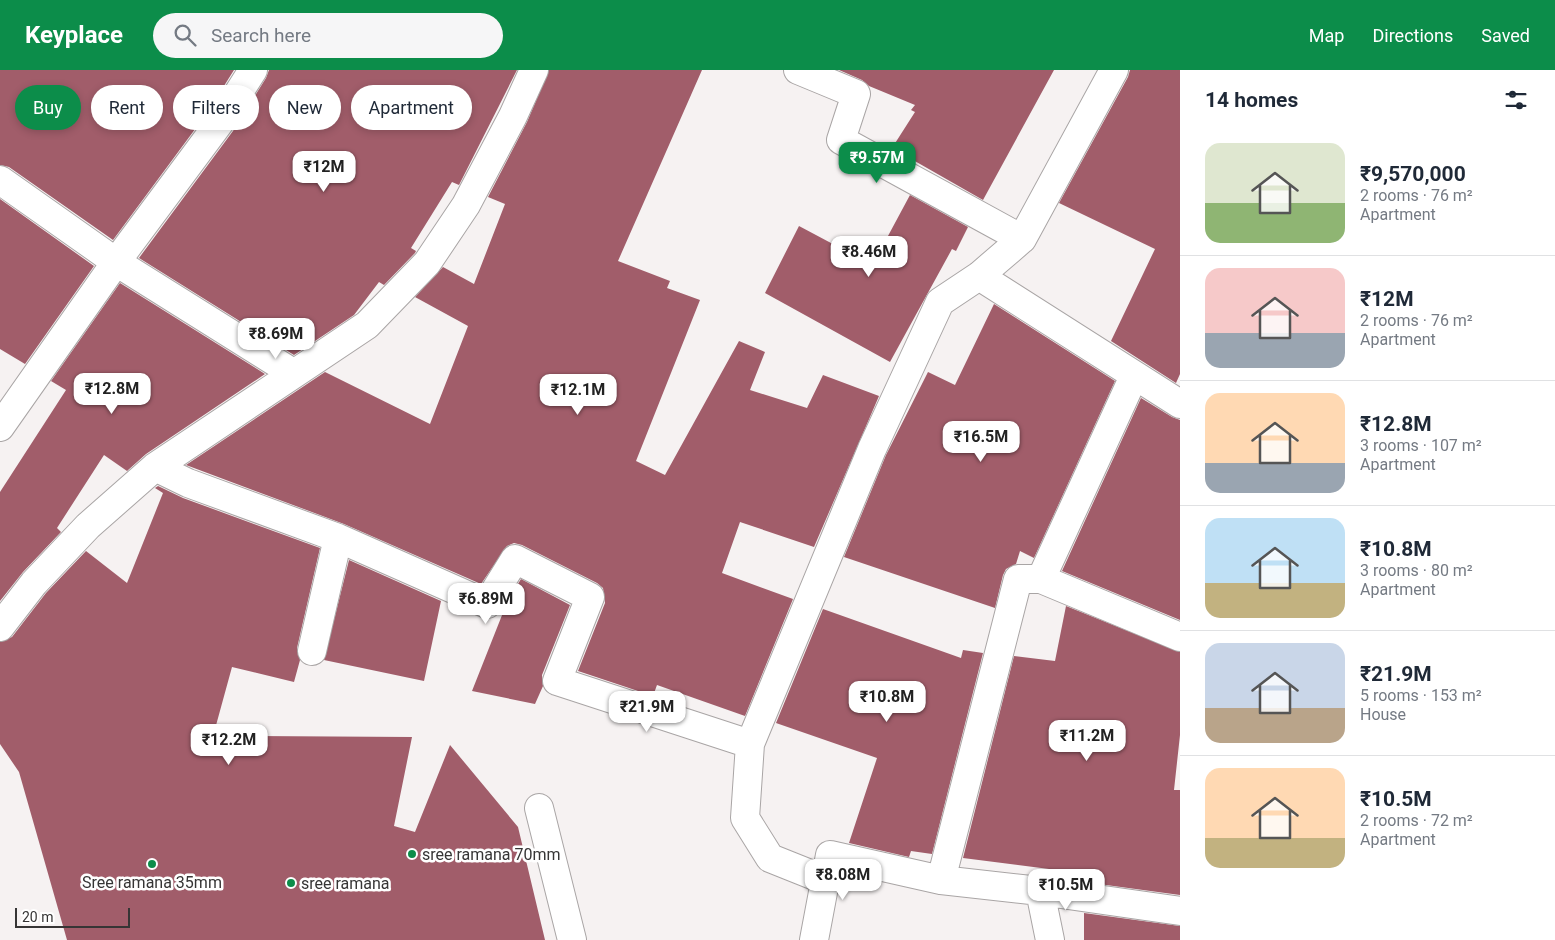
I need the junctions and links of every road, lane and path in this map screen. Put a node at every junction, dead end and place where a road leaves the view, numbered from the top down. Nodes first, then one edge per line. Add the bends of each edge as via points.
1 (253, 70) edge
2 (534, 70) edge
3 (798, 70) edge
4 (1114, 70) edge
5 (0, 180) edge
6 (1022, 239) junction
7 (116, 262) junction
8 (980, 276) junction
9 (293, 373) junction
10 (1134, 376) junction
11 (1180, 404) edge
12 (0, 427) edge
13 (155, 467) junction
14 (338, 538) junction
15 (1041, 578) junction
16 (0, 628) edge
17 (1180, 637) edge
18 (312, 651) dead end
19 (750, 744) junction
20 (540, 808) dead end
21 (825, 880) junction
22 (941, 880) junction
23 (1040, 891) junction
24 (1180, 912) edge
25 (572, 940) edge
26 (814, 940) edge
27 (1050, 940) edge

1 - 7 street via 220,122
2 - 9 street via 466,205 427,263 367,325
3 - 6 street via 856,94 841,140
4 - 6 street
5 - 7 street
6 - 8 street
7 - 9 street
7 - 12 street
8 - 10 street
8 - 19 street via 940,302 872,449
9 - 13 street
10 - 11 street
10 - 15 street
13 - 14 street via 188,483
13 - 16 street via 88,526 34,583
14 - 18 street
14 - 19 street via 487,604 515,559 590,597 557,681
15 - 17 street
15 - 22 street via 1018,578
19 - 21 street via 745,818 770,858
20 - 25 street
21 - 22 street via 830,855
21 - 26 street
22 - 23 street
23 - 24 street
23 - 27 street

